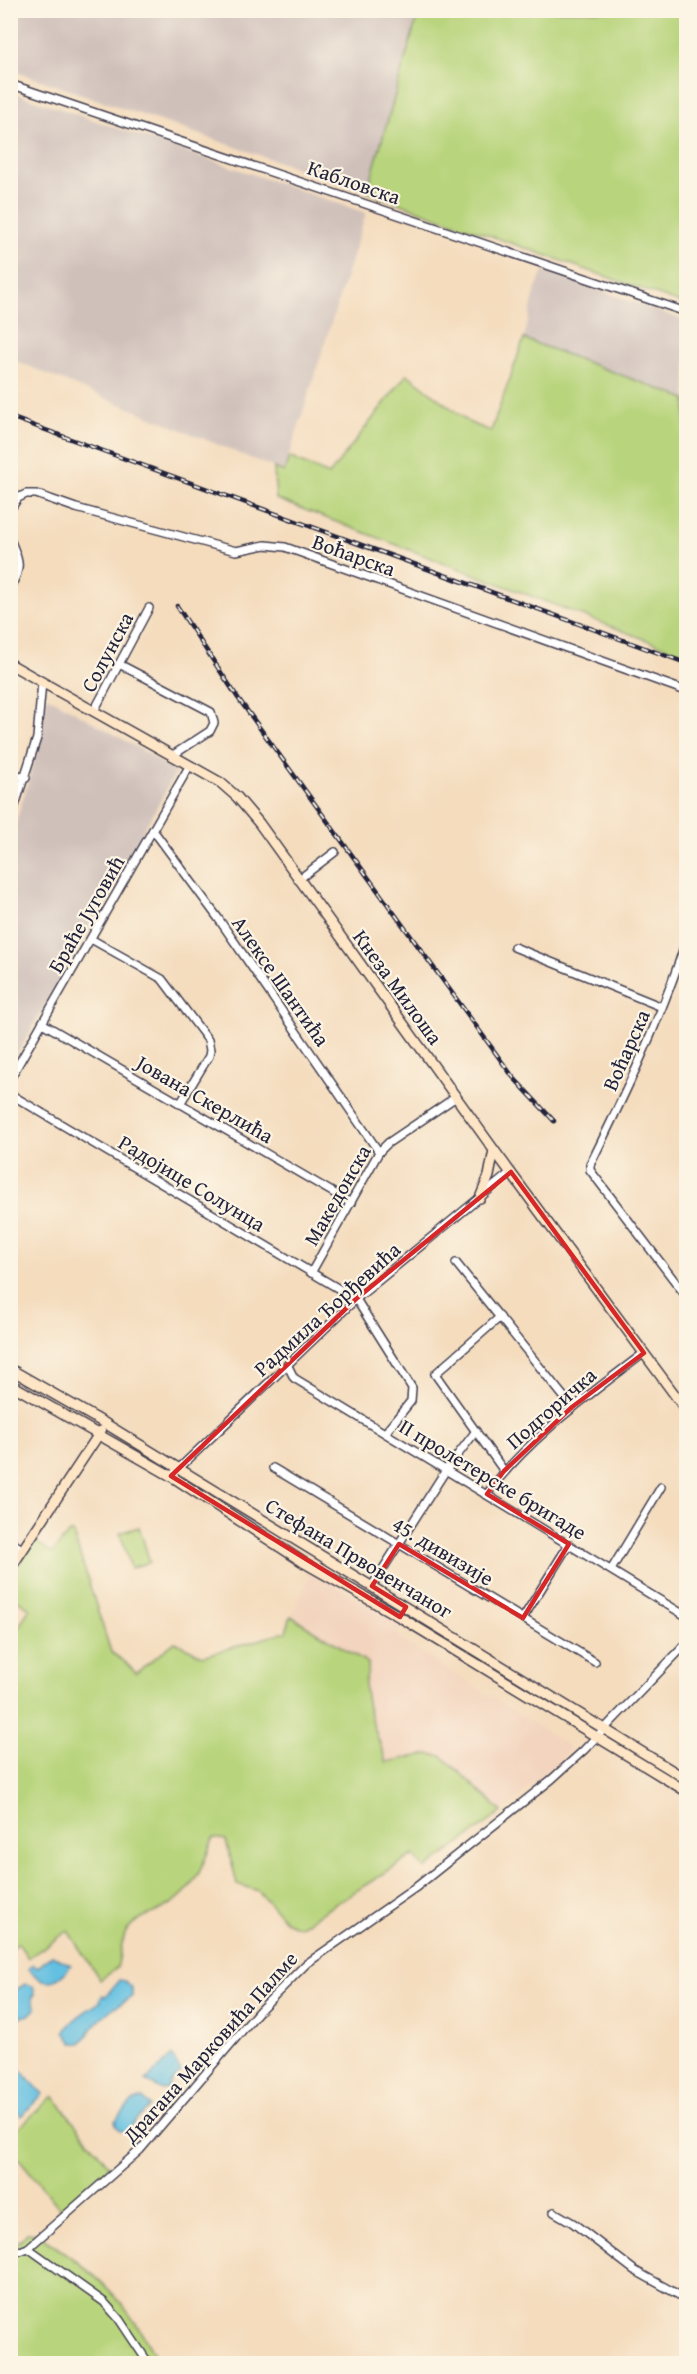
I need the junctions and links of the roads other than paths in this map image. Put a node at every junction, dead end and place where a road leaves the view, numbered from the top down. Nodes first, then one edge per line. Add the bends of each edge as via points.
1 (10, 84) edge
2 (687, 312) edge
3 (10, 510) edge
4 (10, 538) edge
5 (10, 588) edge
6 (148, 608) dead end
7 (10, 664) edge
8 (119, 664) junction
9 (42, 682) junction
10 (687, 691) edge
11 (94, 711) junction
12 (173, 755) junction
13 (190, 765) junction
14 (10, 772) edge
15 (26, 778) junction
16 (10, 821) edge
17 (153, 830) junction
18 (335, 852) dead end
19 (298, 880) junction
20 (91, 939) junction
21 (687, 941) edge
22 (514, 948) dead end
23 (662, 1007) junction
24 (42, 1023) junction
25 (10, 1079) edge
26 (10, 1094) edge
27 (456, 1097) junction
28 (180, 1104) junction
29 (494, 1150) junction
30 (379, 1152) junction
31 (511, 1172) junction
32 (480, 1198) junction
33 (351, 1203) junction
34 (456, 1263) dead end
35 (311, 1273) junction
36 (687, 1296) edge
37 (356, 1299) junction
38 (500, 1317) junction
39 (644, 1353) junction
40 (288, 1366) junction
41 (10, 1369) edge
42 (10, 1384) edge
43 (572, 1407) junction
44 (687, 1410) edge
45 (106, 1424) junction
46 (476, 1431) junction
47 (386, 1433) junction
48 (99, 1434) junction
49 (178, 1468) junction
50 (273, 1468) dead end
51 (446, 1470) junction
52 (504, 1471) junction
53 (171, 1476) junction
54 (661, 1486) dead end
55 (486, 1494) junction
56 (10, 1541) edge
57 (399, 1544) junction
58 (569, 1544) junction
59 (23, 1550) junction
60 (10, 1569) edge
61 (611, 1570) junction
62 (372, 1586) junction
63 (406, 1607) junction
64 (687, 1616) edge
65 (400, 1617) junction
66 (523, 1618) junction
67 (687, 1644) edge
68 (595, 1662) dead end
69 (600, 1732) junction
70 (687, 1779) edge
71 (687, 1791) edge
72 (554, 2212) dead end
73 (28, 2248) junction
74 (10, 2249) edge
75 (687, 2299) edge
76 (149, 2364) edge

1 - 2 street, Кабловска
3 - 10 street, Воћарска via 18,498 36,494 236,551 265,545 285,547
4 - 5 street via 20,564
6 - 8 street, Солунска
7 - 9 street, Кнеза Милоша
8 - 11 street, Солунска
8 - 12 street via 211,712 214,723 210,731
9 - 11 street, Кнеза Милоша
9 - 15 street via 37,738
11 - 12 street, Кнеза Милоша
12 - 13 street, Кнеза Милоша
13 - 17 street, Браће Југовић
13 - 19 street, Кнеза Милоша via 237,797
14 - 15 street
15 - 16 street
17 - 20 street, Браће Југовић
17 - 30 street, Алексе Шантића
18 - 19 street
19 - 27 street, Кнеза Милоша
20 - 24 street, Браће Југовић
20 - 28 street via 162,979 208,1040 209,1056
21 - 23 street, Воћарска
22 - 23 street
23 - 36 street, Воћарска via 590,1170
24 - 25 street, Браће Југовић
24 - 28 street, Јована Скерлића
26 - 35 street, Радојице Солунца
27 - 29 street, Кнеза Милоша
27 - 30 street, Македонска
28 - 33 street, Јована Скерлића
29 - 31 street, Кнеза Милоша
29 - 32 street
30 - 33 street, Македонска
31 - 32 street, Радмила Ђорђевића
31 - 39 street, Кнеза Милоша
32 - 37 street, Радмила Ђорђевића
33 - 35 street, Македонска
34 - 38 street
35 - 37 street, Радојице Солунца
37 - 40 street, Радмила Ђорђевића
37 - 47 street via 412,1388 411,1401
38 - 43 street
38 - 46 street via 435,1374
39 - 43 street, Подгоричка
39 - 44 street, Кнеза Милоша
40 - 47 street, II пролетерске бригаде via 294,1378
40 - 49 street, Радмила Ђорђевића
41 - 45 street, Стефана Првовенчаног
42 - 48 street, Стефана Првовенчаног
43 - 52 street, Подгоричка
45 - 48 street
45 - 49 street, Стефана Првовенчаног
46 - 51 street
46 - 52 street
47 - 51 street, II пролетерске бригаде
48 - 53 street, Стефана Првовенчаног
48 - 59 street
49 - 53 street, Радмила Ђорђевића
49 - 62 street, Стефана Првовенчаног
50 - 57 street, 45. дивизије
51 - 55 street, II пролетерске бригаде
51 - 57 street
52 - 55 street, Подгоричка
53 - 65 street, Стефана Првовенчаног via 303,1562
54 - 61 street
55 - 58 street, II пролетерске бригаде
56 - 59 street
57 - 62 street
57 - 66 street, 45. дивизије
58 - 61 street, II пролетерске бригаде
58 - 66 street
59 - 60 street
61 - 64 street, II пролетерске бригаде
62 - 63 street, Стефана Првовенчаног
63 - 65 street
63 - 69 street, Стефана Првовенчаног
65 - 69 street, Стефана Првовенчаног
66 - 68 street, 45. дивизије
67 - 69 street, Драгана Марковића Палме
69 - 70 street, Стефана Првовенчаног
69 - 71 street, Стефана Првовенчаног
69 - 73 street, Драгана Марковића Палме via 552,1779 415,1888 306,1964 259,2011 140,2150
72 - 75 street via 634,2270
73 - 74 street
73 - 76 street via 104,2302

